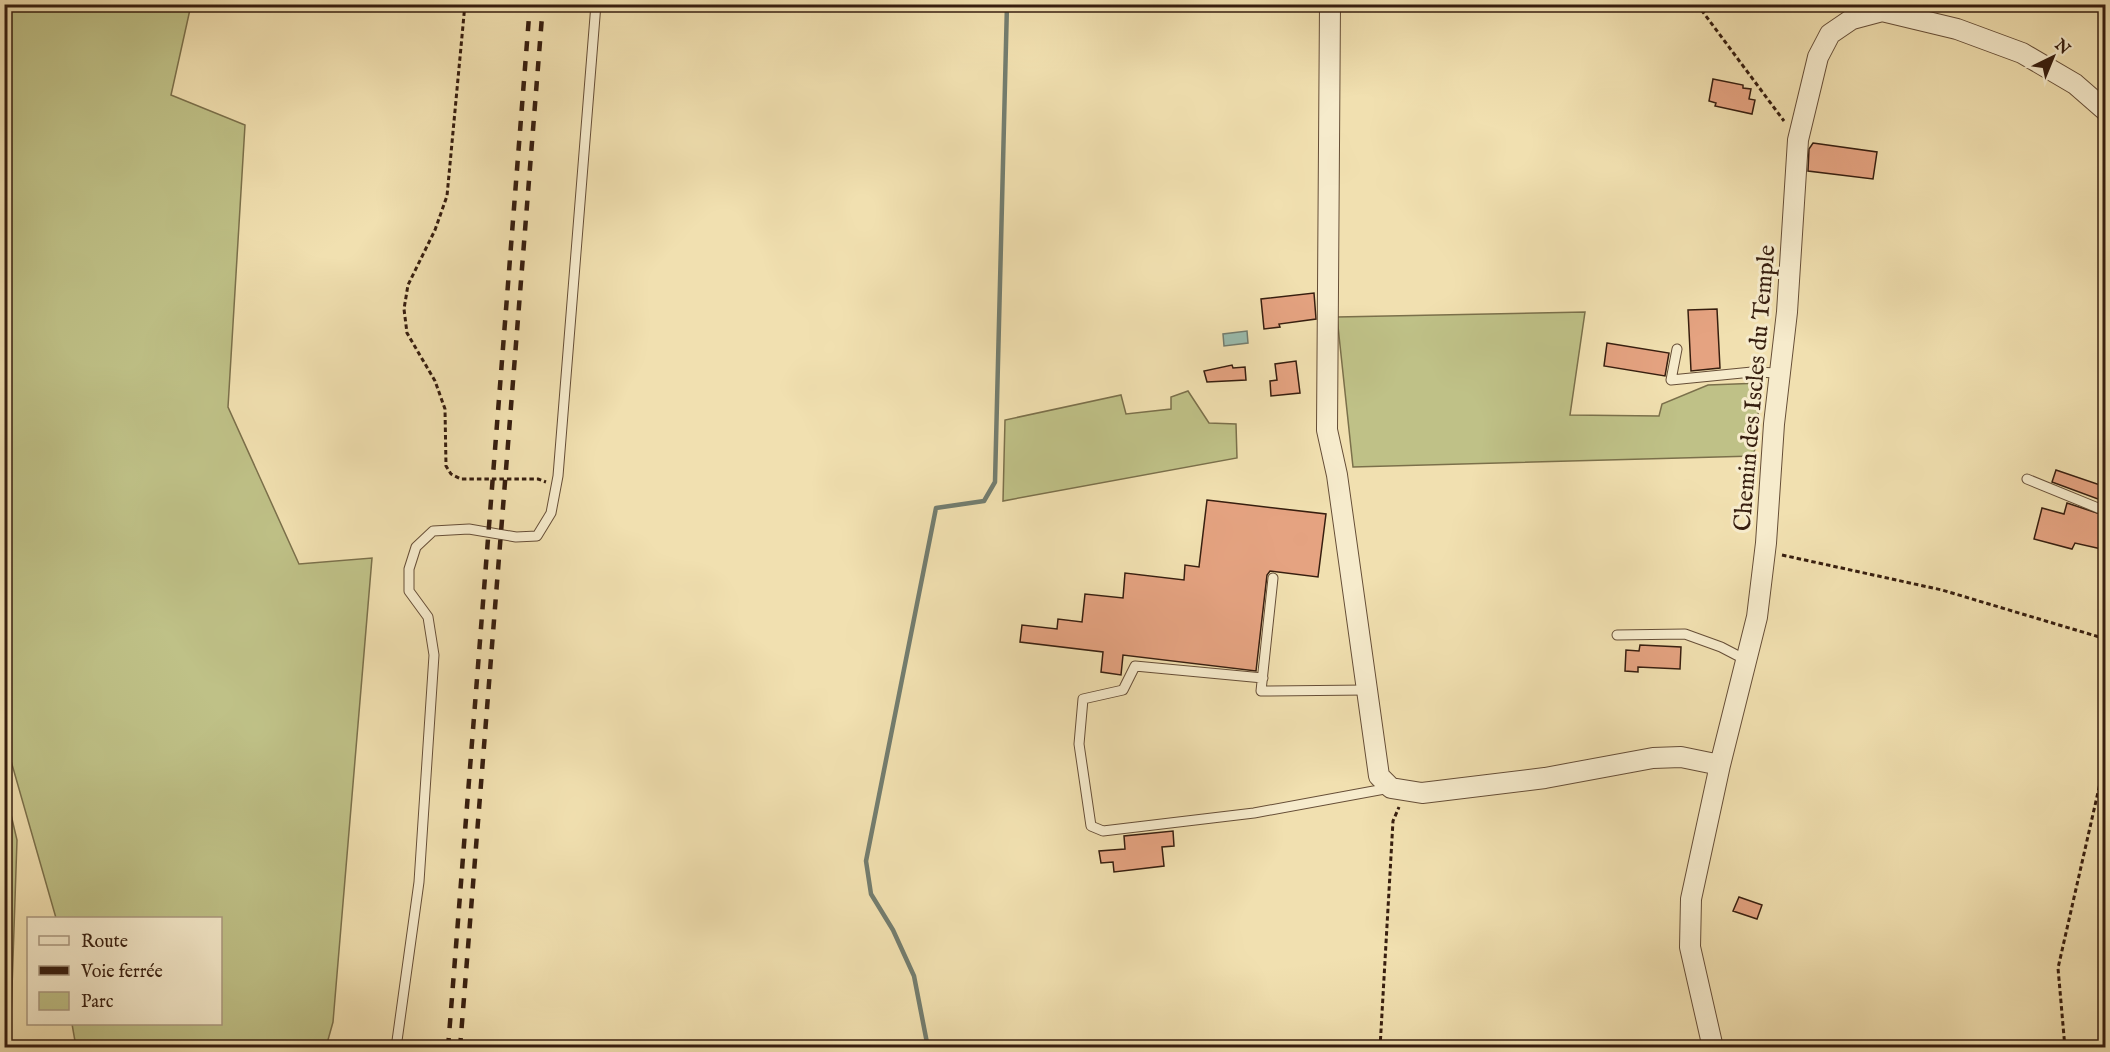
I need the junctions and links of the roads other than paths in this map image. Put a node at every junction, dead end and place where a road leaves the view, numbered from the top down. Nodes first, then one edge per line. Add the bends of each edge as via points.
1 (596, 4) edge
2 (1330, 4) edge
3 (1913, 10) edge
4 (2103, 104) edge
5 (1677, 349) dead end
6 (1780, 373) junction
7 (2027, 479) dead end
8 (2106, 509) edge
9 (1273, 579) dead end
10 (1617, 635) dead end
11 (1746, 660) junction
12 (1263, 678) junction
13 (1366, 690) junction
14 (1720, 765) junction
15 (1399, 790) junction
16 (396, 1047) edge
17 (1713, 1047) edge

1 - 16 lane via 557,486 551,513 537,536 516,537 469,529 433,531 416,547 409,570 409,591 428,617 434,655 419,882
2 - 13 street via 1327,429 1337,475
3 - 4 street, Chemin des Iscles du Temple via 2022,53
3 - 6 street, Chemin des Iscles du Temple via 1882,11 1852,19 1830,34 1818,57 1798,140
5 - 6 lane via 1671,380
6 - 11 street, Chemin des Iscles du Temple via 1765,552
7 - 8 lane
9 - 12 lane
10 - 11 lane via 1685,634
11 - 14 street, Chemin des Iscles du Temple
12 - 13 lane via 1261,691
12 - 15 lane via 1135,666 1123,690 1083,699 1079,744 1091,826 1103,831 1242,815
13 - 15 street via 1379,776
14 - 15 street via 1682,757 1653,758 1545,778 1422,793
14 - 17 street, Chemin des Iscles du Temple via 1691,899 1690,947

